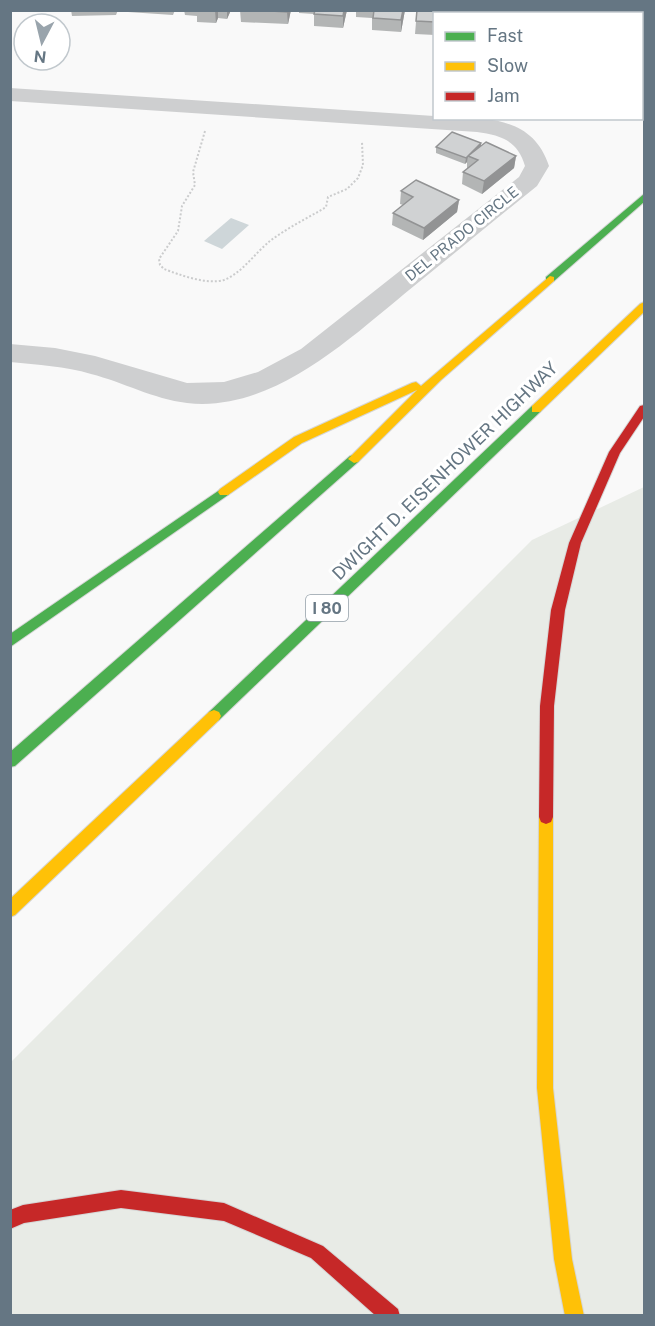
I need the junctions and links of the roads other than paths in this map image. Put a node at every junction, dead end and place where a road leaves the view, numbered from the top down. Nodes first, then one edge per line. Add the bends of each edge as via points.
1 (10, 94) edge
2 (645, 196) edge
3 (645, 306) edge
4 (10, 353) edge
5 (437, 377) junction
6 (645, 409) edge
7 (10, 642) edge
8 (10, 761) edge
9 (10, 910) edge
10 (10, 1220) edge
11 (391, 1316) edge
12 (575, 1316) edge

1 - 4 street, DEL PRADO CIRCLE via 499,128 517,135 533,149 537,166 529,181 318,349 268,379 224,392 187,393 95,365
2 - 5 highway
3 - 9 highway, DWIGHT D. EISENHOWER HIGHWAY / I 80
5 - 7 highway via 298,440
5 - 8 highway via 350,463
6 - 12 highway via 615,452 575,543 558,610 547,706 545,1088 563,1259
10 - 11 highway via 23,1214 121,1199 224,1212 317,1252

